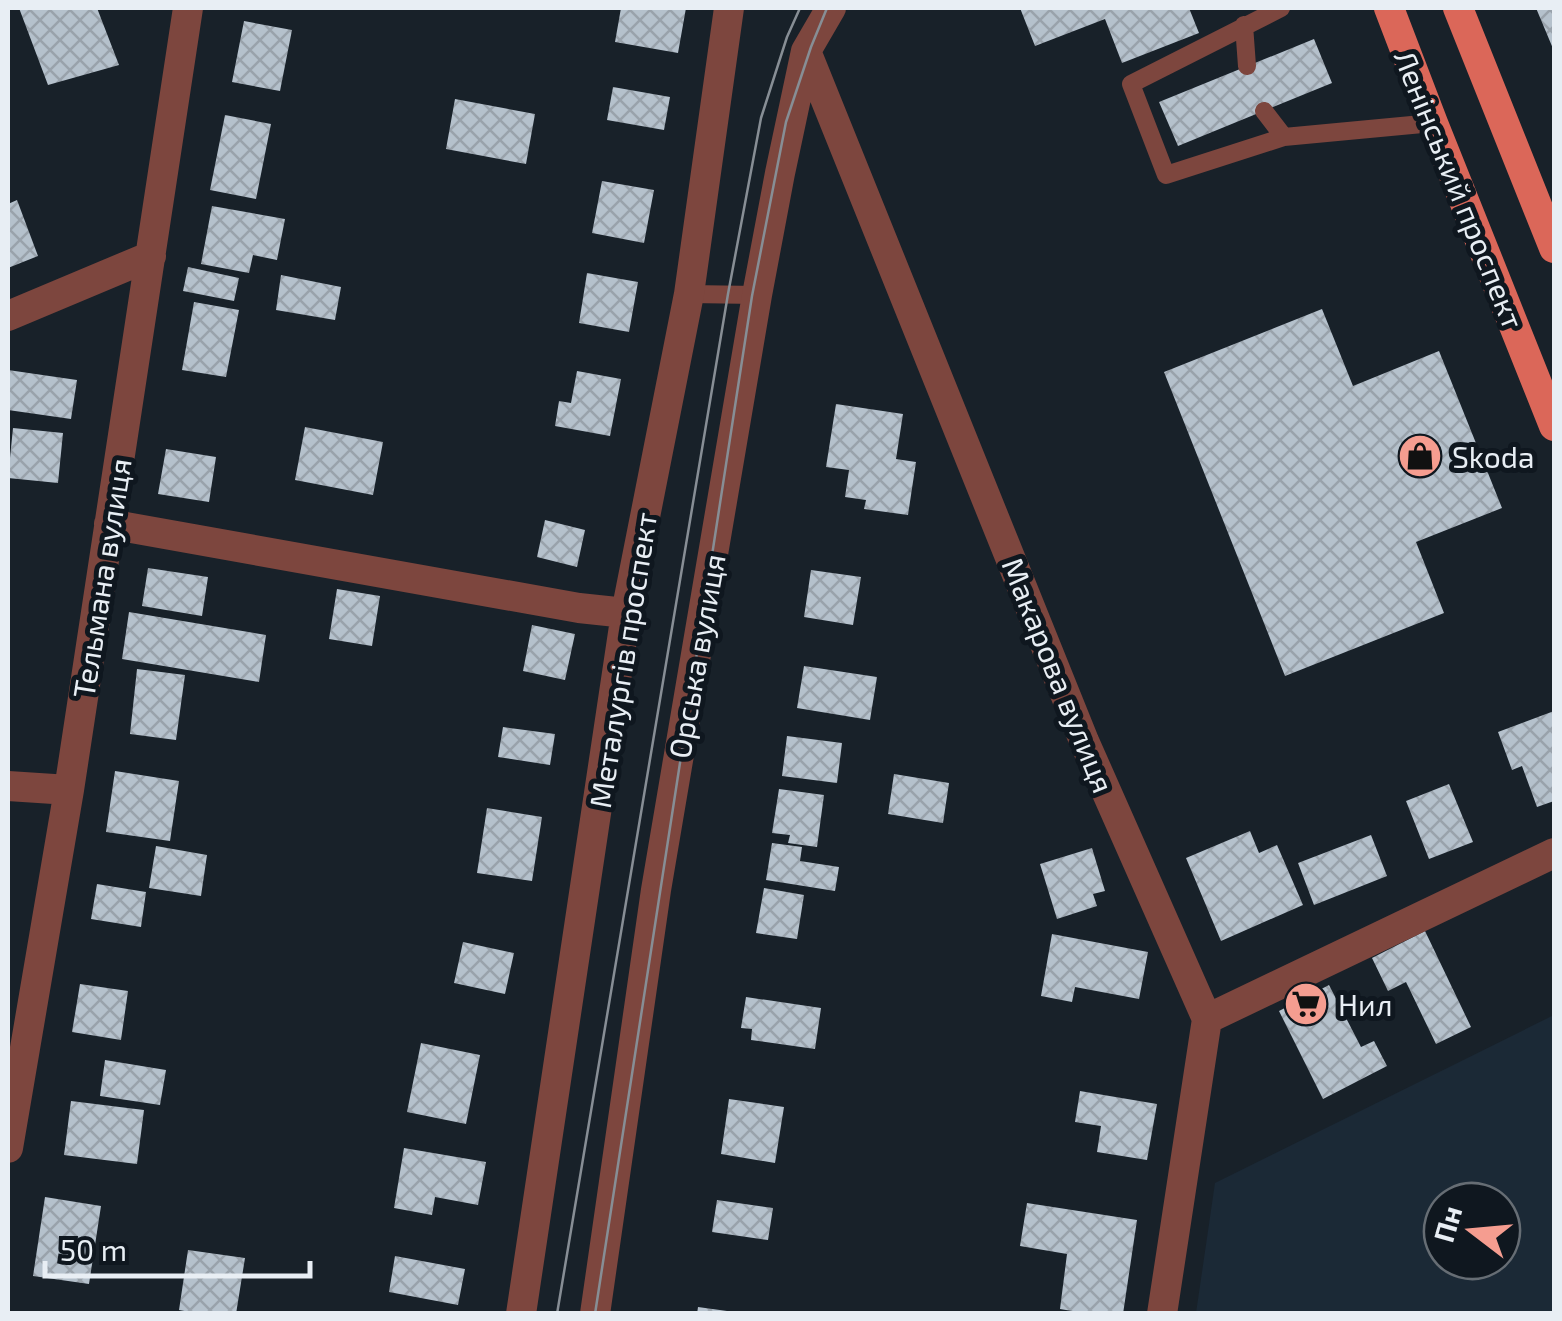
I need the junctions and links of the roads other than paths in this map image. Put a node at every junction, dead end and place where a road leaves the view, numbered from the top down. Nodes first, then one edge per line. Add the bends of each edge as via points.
1 (188, 8) edge
2 (730, 8) edge
3 (831, 8) edge
4 (1281, 8) edge
5 (1389, 8) edge
6 (1458, 8) edge
7 (1244, 25) junction
8 (806, 51) junction
9 (1246, 66) dead end
10 (1264, 110) dead end
11 (1433, 124) junction
12 (1284, 136) junction
13 (1554, 244) edge
14 (150, 256) junction
15 (689, 294) junction
16 (758, 295) junction
17 (8, 316) edge
18 (1554, 426) edge
19 (110, 524) junction
20 (626, 612) junction
21 (8, 786) edge
22 (69, 790) junction
23 (1554, 853) edge
24 (1207, 1019) junction
25 (8, 1148) edge
26 (521, 1314) edge
27 (595, 1314) edge
28 (1162, 1314) edge

1 - 14 street, Тельмана вулиця
2 - 15 street, Металургів проспект
3 - 8 street, Орська вулиця
4 - 7 lane
5 - 11 main road, Ленінський проспект
6 - 13 main road
7 - 9 lane
7 - 12 lane via 1131,84 1166,175
8 - 16 street, Орська вулиця
8 - 24 street, Макарова вулиця via 1084,741
10 - 12 lane
11 - 12 lane
11 - 18 main road, Ленінський проспект
14 - 17 street
14 - 19 street, Тельмана вулиця
15 - 16 lane
15 - 20 street, Металургів проспект
16 - 27 street, Орська вулиця via 656,890
19 - 20 street
19 - 22 street, Тельмана вулиця
20 - 26 street, Металургів проспект
21 - 22 street
22 - 25 street, Тельмана вулиця
23 - 24 street
24 - 28 street

